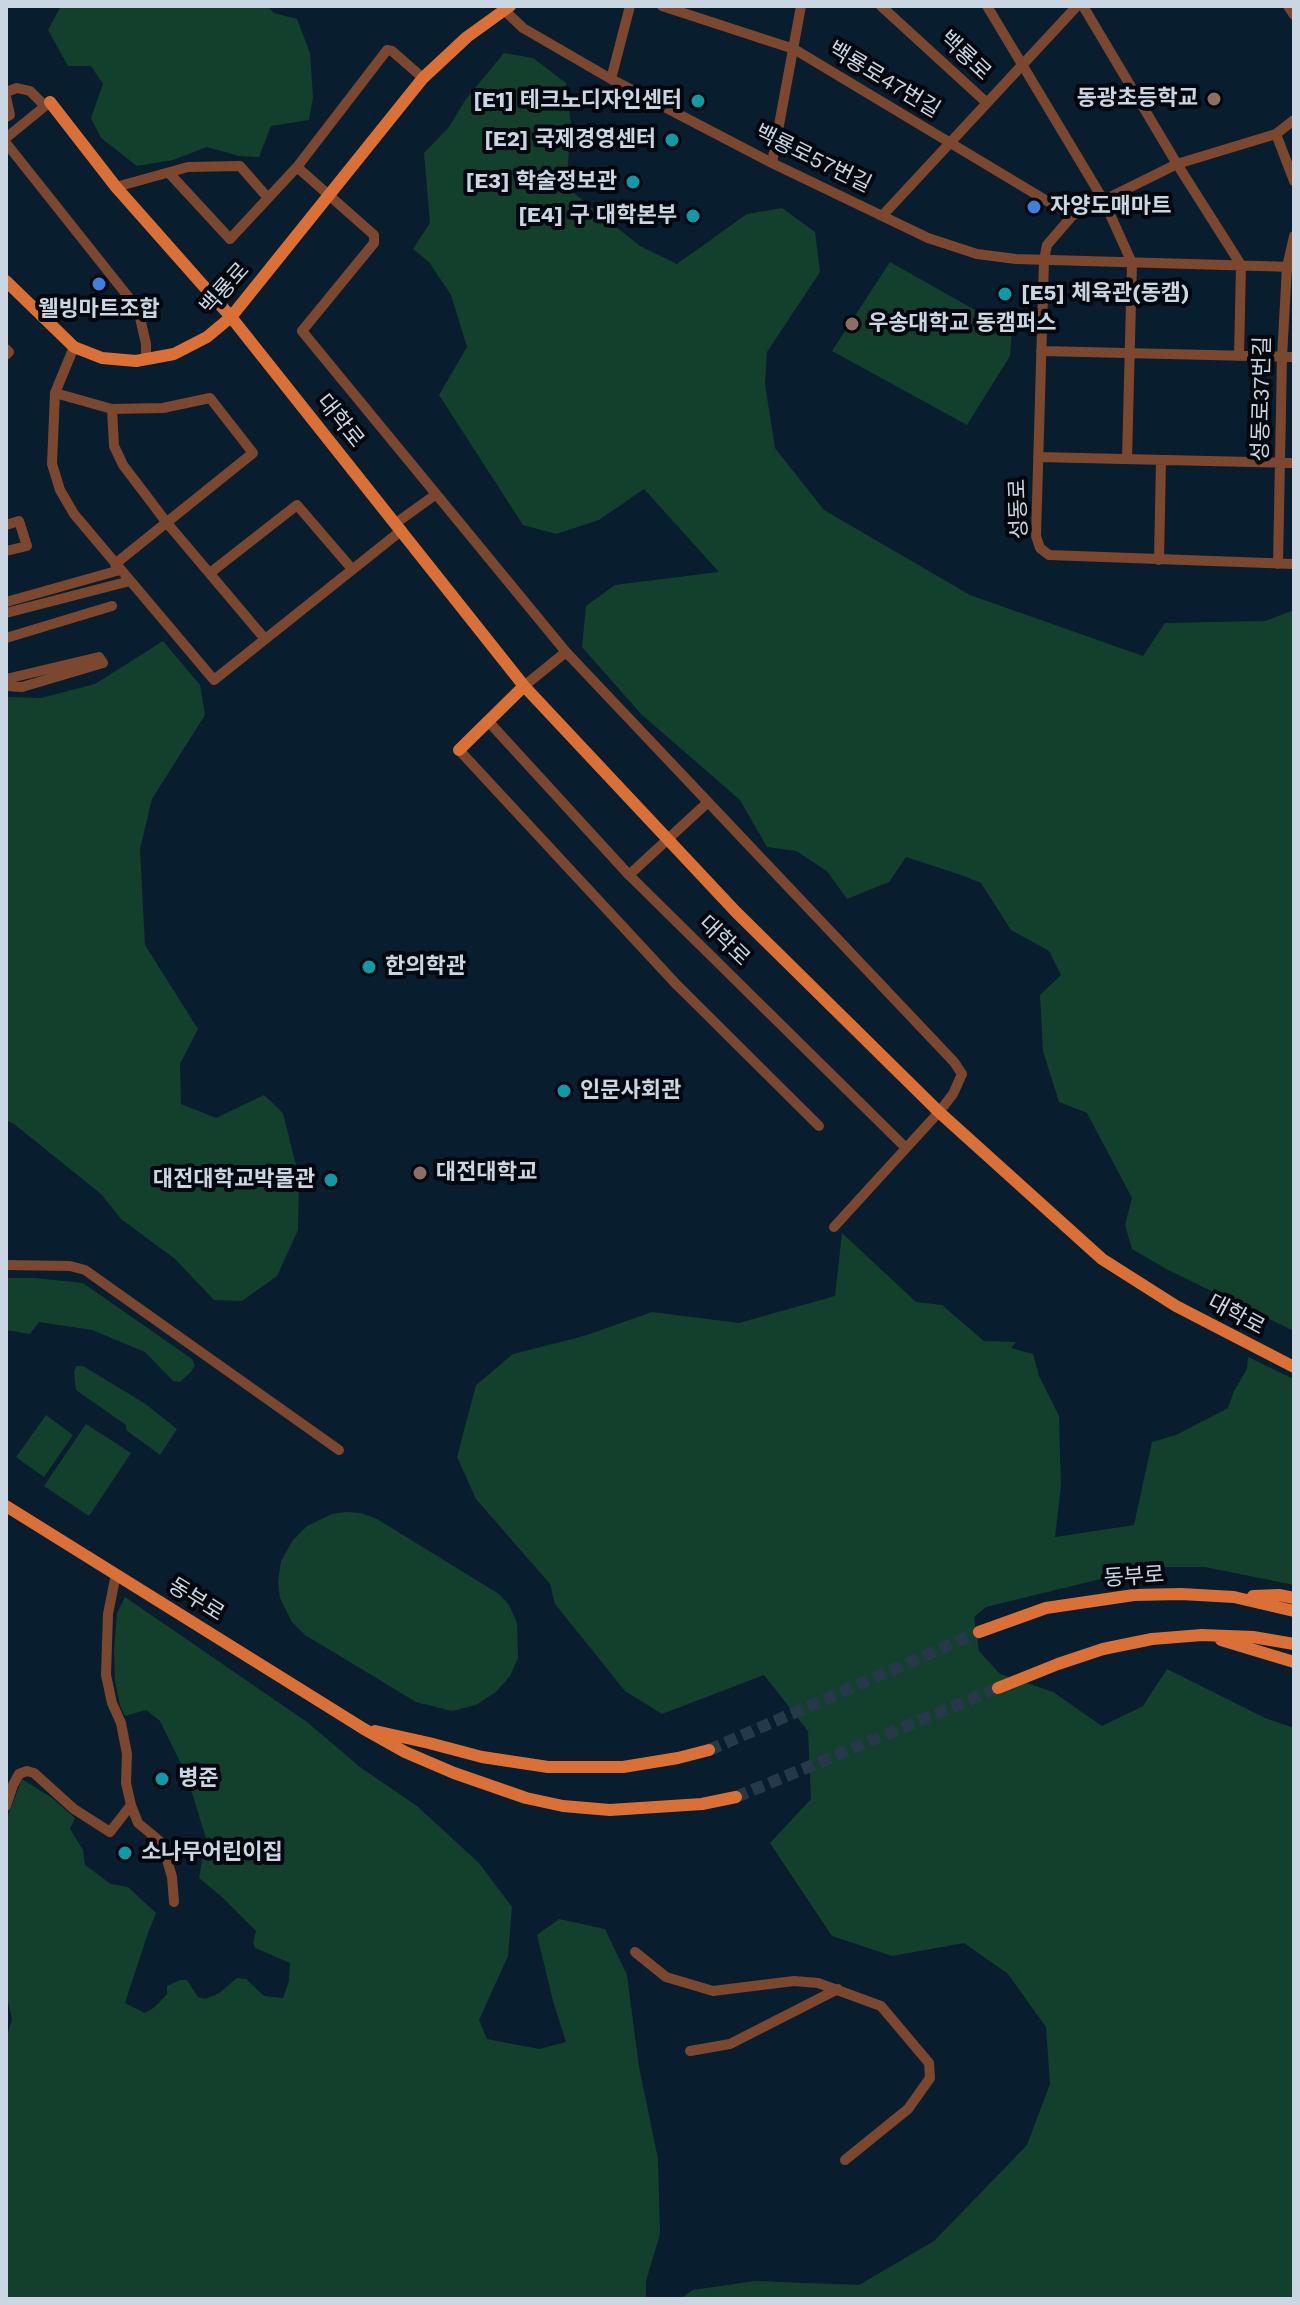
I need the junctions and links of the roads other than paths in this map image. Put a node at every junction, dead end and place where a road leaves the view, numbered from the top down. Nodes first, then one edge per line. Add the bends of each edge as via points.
1 (630, 6) edge
2 (662, 6) edge
3 (801, 6) edge
4 (881, 6) edge
5 (987, 6) edge
6 (1080, 6) edge
7 (1288, 6) edge
8 (507, 8) edge
9 (1294, 15) edge
10 (794, 49) junction
11 (1022, 66) junction
12 (423, 78) junction
13 (611, 79) junction
14 (6, 94) edge
15 (987, 103) junction
16 (48, 104) junction
17 (6, 117) edge
18 (1294, 120) edge
19 (1276, 134) junction
20 (6, 141) edge
21 (950, 143) junction
22 (772, 163) junction
23 (1177, 164) junction
24 (297, 167) junction
25 (170, 174) junction
26 (1294, 181) edge
27 (116, 187) junction
28 (330, 196) junction
29 (268, 198) junction
30 (1104, 201) junction
31 (883, 215) junction
32 (1072, 216) junction
33 (1294, 236) edge
34 (1044, 260) junction
35 (1132, 263) junction
36 (1241, 265) junction
37 (1291, 267) edge
38 (6, 281) edge
39 (231, 317) junction
40 (74, 347) junction
41 (1041, 351) junction
42 (1130, 352) junction
43 (1239, 356) junction
44 (1288, 357) edge
45 (146, 359) junction
46 (55, 393) junction
47 (112, 409) junction
48 (1038, 457) junction
49 (1127, 459) junction
50 (1161, 460) junction
51 (1281, 462) junction
52 (1294, 463) edge
53 (435, 495) junction
54 (167, 523) junction
55 (6, 525) edge
56 (399, 527) junction
57 (6, 551) edge
58 (1159, 560) junction
59 (1278, 564) junction
60 (1294, 564) edge
61 (118, 567) junction
62 (352, 569) junction
63 (210, 573) junction
64 (130, 581) junction
65 (6, 602) edge
66 (112, 606) dead end
67 (6, 613) edge
68 (6, 638) edge
69 (265, 639) junction
70 (566, 652) junction
71 (6, 679) edge
72 (6, 686) edge
73 (524, 686) junction
74 (488, 721) junction
75 (459, 750) joint
76 (707, 803) junction
77 (668, 839) junction
78 (629, 875) junction
79 (939, 1112) junction
80 (819, 1126) dead end
81 (905, 1147) junction
82 (834, 1227) dead end
83 (6, 1265) edge
84 (1294, 1367) edge
85 (339, 1450) dead end
86 (6, 1506) edge
87 (116, 1574) junction
88 (1234, 1597) junction
89 (1294, 1598) edge
90 (1294, 1611) edge
91 (979, 1632) tunnel mouth
92 (1202, 1635) junction
93 (1294, 1644) edge
94 (1294, 1662) edge
95 (998, 1688) tunnel mouth
96 (364, 1729) junction
97 (709, 1750) tunnel mouth
98 (736, 1797) tunnel mouth
99 (131, 1805) junction
100 (6, 1806) edge
101 (174, 1902) dead end
102 (635, 1952) dead end
103 (838, 1989) junction
104 (690, 2051) dead end
105 (845, 2160) dead end

1 - 13 street
2 - 10 street, 백룡로47번길
3 - 10 street
4 - 15 street, 백룡로
5 - 11 street
6 - 11 street
6 - 23 street
7 - 9 street
8 - 12 main road, 백룡로
8 - 13 street, 백룡로57번길 via 523,28
10 - 21 street, 백룡로47번길
10 - 22 street
11 - 15 street
11 - 30 street
12 - 24 street, 백룡로 via 387,50
12 - 28 main road, 백룡로
13 - 22 street, 백룡로57번길
14 - 16 street via 17,88 30,91
14 - 17 street
15 - 21 street
16 - 20 street
16 - 27 main road, 대학로
18 - 19 street
19 - 23 street
19 - 26 street
20 - 45 street via 138,309
21 - 31 street
21 - 32 street, 백룡로47번길
22 - 31 street, 백룡로57번길
23 - 30 street
23 - 36 street
24 - 28 street
24 - 29 street, 백룡로
25 - 27 street
25 - 29 street via 188,167 240,166
25 - 29 street, 백룡로 via 230,239
27 - 39 main road, 대학로
28 - 39 main road, 백룡로
28 - 53 street via 374,235 374,243 302,331
30 - 32 street
30 - 35 street
31 - 34 street, 백룡로57번길 via 977,254
32 - 34 street via 1047,245
33 - 37 street, 성동로37번길
34 - 35 street, 백룡로57번길
34 - 41 street, 성동로
35 - 36 street, 백룡로57번길
35 - 42 street
36 - 37 street, 백룡로57번길
36 - 43 street
37 - 44 street, 성동로37번길
38 - 40 main road, 백룡로
39 - 45 main road, 백룡로 via 174,354
39 - 56 main road, 대학로
40 - 45 main road, 백룡로 via 102,358
40 - 46 street
41 - 42 street
41 - 48 street, 성동로
42 - 43 street
42 - 49 street
43 - 44 street
44 - 51 street, 성동로37번길
46 - 47 street
46 - 61 street via 52,464 60,490
47 - 54 street via 114,446 123,465
47 - 54 street via 163,408 210,398 253,453
48 - 49 street
48 - 58 street, 성동로 via 1040,548 1049,555
49 - 50 street
50 - 51 street
50 - 58 street
51 - 52 street
51 - 59 street, 성동로37번길
53 - 56 street
53 - 70 street
54 - 61 street
54 - 63 street
55 - 57 street via 19,521 27,546
56 - 62 street
56 - 73 main road, 대학로
58 - 59 street, 성동로
59 - 60 street, 성동로
61 - 64 street
61 - 65 street
62 - 63 street via 297,505
62 - 69 street
63 - 69 street
64 - 67 street
64 - 69 street via 214,680
66 - 68 street
70 - 73 street
70 - 76 street
71 - 72 street via 99,657 103,663 22,687
73 - 74 main road
73 - 77 main road, 대학로
74 - 75 main road
74 - 78 street, 대학로
75 - 80 street via 676,984
76 - 77 street
76 - 79 street via 954,1062 962,1074
77 - 78 street
77 - 79 main road, 대학로
78 - 81 street, 대학로
79 - 81 street
79 - 84 main road, 대학로 via 1102,1259 1176,1306
81 - 82 street
83 - 85 street via 85,1270
86 - 87 main road, 동부로
87 - 96 main road, 동부로
87 - 99 street via 108,1614 106,1675 127,1754
88 - 89 main road
88 - 90 main road, 동부로
88 - 91 main road, 동부로 via 1100,1598 1046,1608
92 - 93 main road
92 - 94 main road
92 - 95 main road via 1103,1649
96 - 97 main road via 548,1767 623,1767
96 - 98 main road, 동부로 via 454,1773 563,1806 657,1808
99 - 100 street via 110,1832 27,1771 19,1774
99 - 101 street via 138,1823 162,1843
102 - 103 street via 666,1977 713,1991 794,1981
103 - 104 street via 730,2044
103 - 105 street via 881,2006 929,2063 930,2078 908,2109

